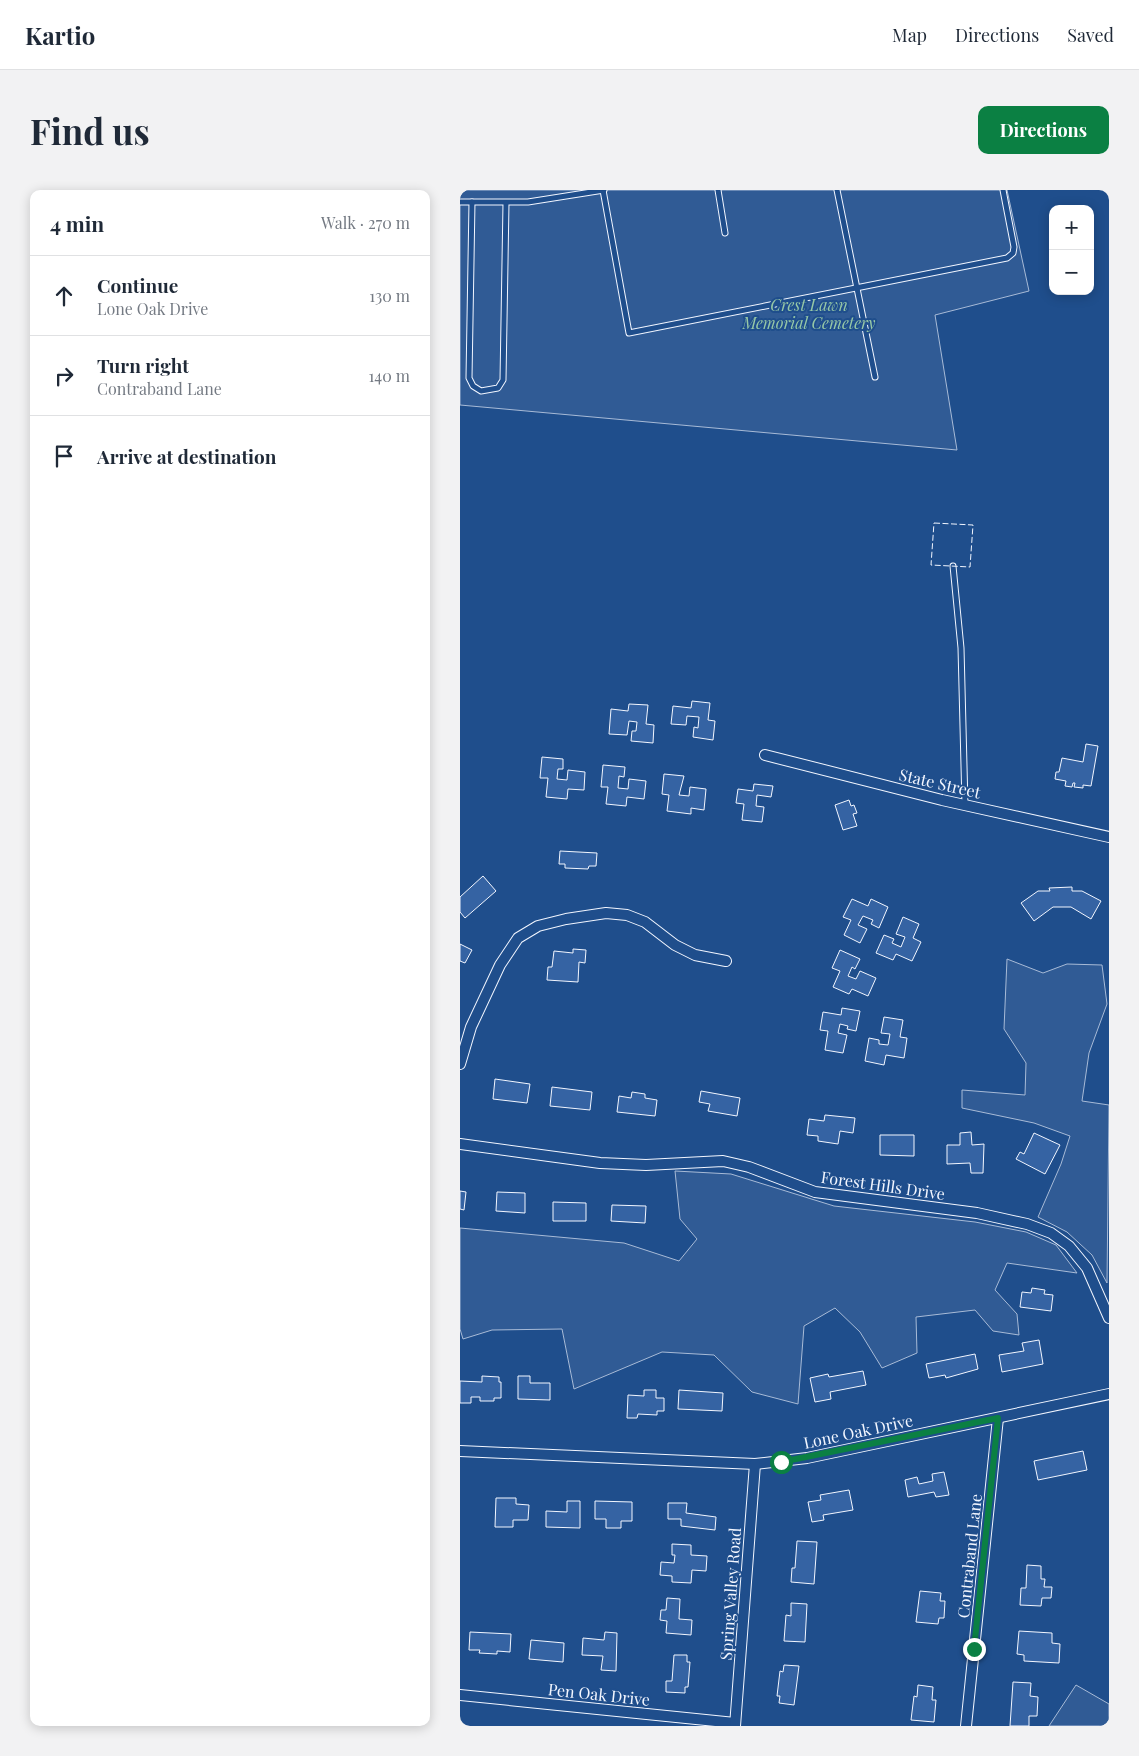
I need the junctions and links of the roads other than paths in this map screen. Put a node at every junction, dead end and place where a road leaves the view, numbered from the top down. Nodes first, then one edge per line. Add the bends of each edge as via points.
1 (603, 190) edge
2 (718, 190) edge
3 (837, 190) edge
4 (1003, 190) edge
5 (460, 202) edge
6 (472, 202) junction
7 (506, 203) junction
8 (725, 233) dead end
9 (858, 287) junction
10 (875, 377) dead end
11 (953, 566) dead end
12 (765, 755) dead end
13 (965, 805) junction
14 (1109, 837) edge
15 (726, 961) dead end
16 (460, 1064) edge
17 (460, 1144) edge
18 (1109, 1318) edge
19 (1109, 1394) edge
20 (998, 1418) junction
21 (460, 1451) edge
22 (756, 1464) junction
23 (460, 1695) edge
24 (735, 1724) edge
25 (966, 1726) edge

1 - 7 lane
1 - 9 lane via 629,333
2 - 8 lane
3 - 9 lane
4 - 9 lane via 1014,247 1007,258
5 - 6 lane
6 - 7 lane
6 - 7 lane via 469,378 481,391 498,388 503,380
9 - 10 lane
11 - 13 lane via 961,648
12 - 13 street, State Street
13 - 14 street, State Street
15 - 16 street via 694,955 645,922 627,915 582,916 538,926 518,938 500,965 470,1027
17 - 18 street, Forest Hills Drive via 600,1164 723,1161 749,1167 815,1192 977,1213 1027,1224 1051,1233 1069,1246 1087,1268
19 - 20 street, Lone Oak Drive
20 - 22 street, Lone Oak Drive via 807,1458
20 - 25 street, Contraband Lane
21 - 22 street, Lone Oak Drive
22 - 24 street, Spring Valley Road
23 - 24 street, Pen Oak Drive

